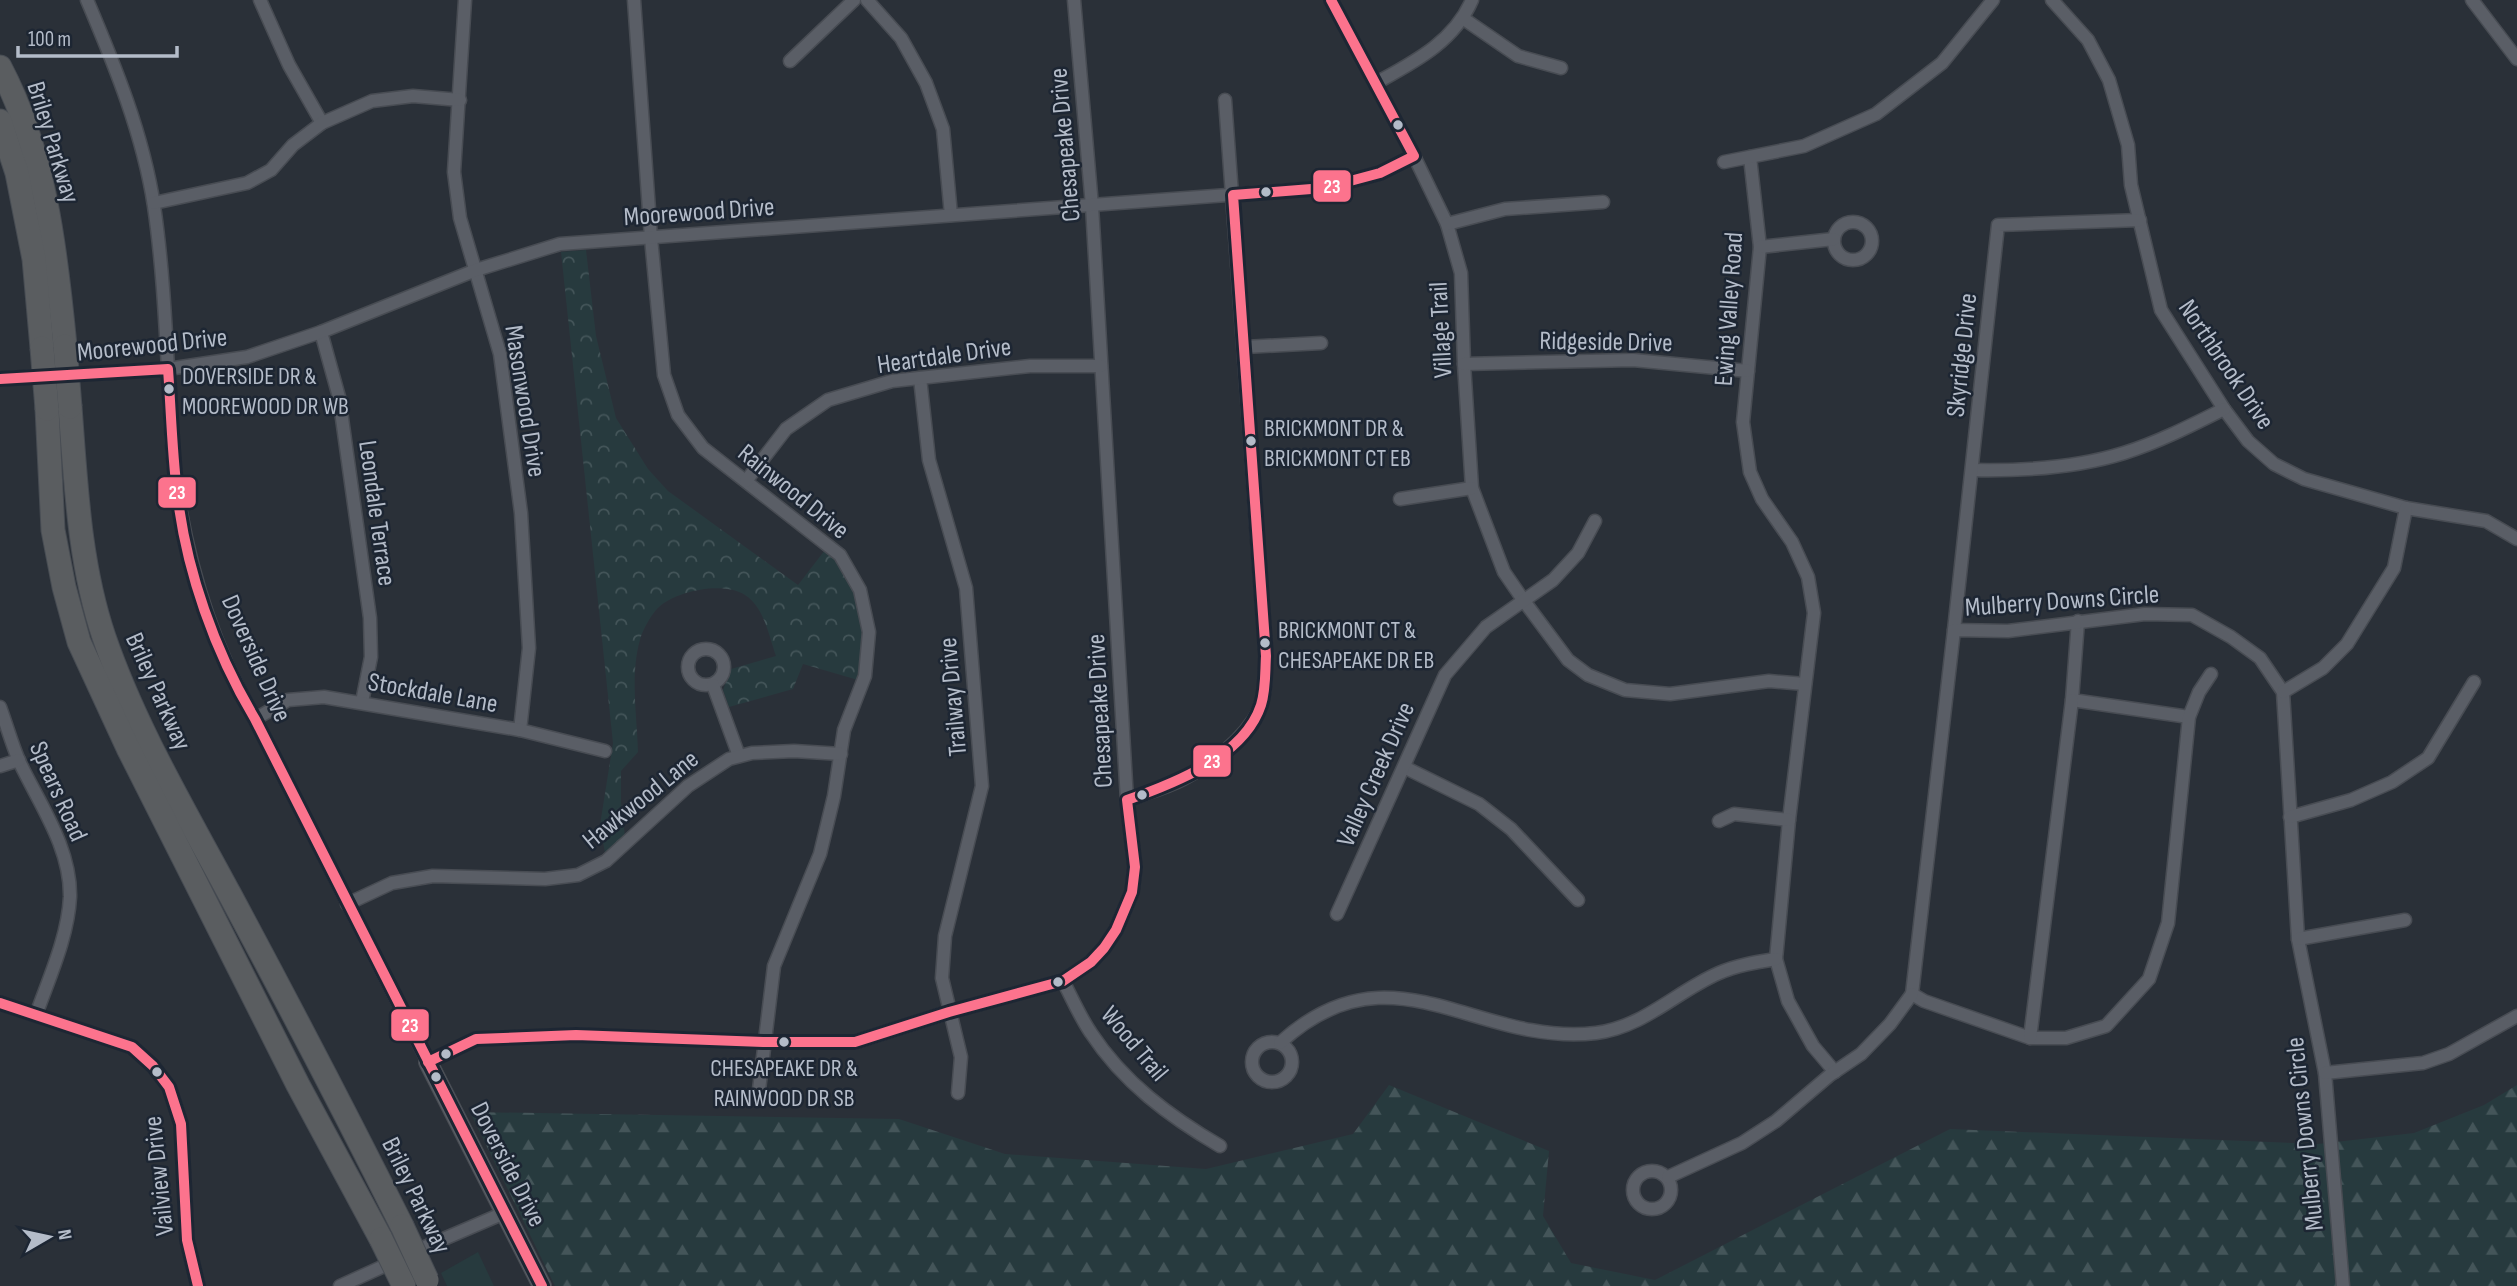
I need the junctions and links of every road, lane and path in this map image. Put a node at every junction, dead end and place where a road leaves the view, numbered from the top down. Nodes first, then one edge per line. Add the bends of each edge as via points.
1 (87, 0) edge
2 (260, 0) edge
3 (465, 0) edge
4 (634, 0) edge
5 (854, 0) edge
6 (867, 0) edge
7 (1074, 0) edge
8 (1331, 0) edge
9 (1472, 0) edge
10 (1993, 0) edge
11 (2052, 0) edge
12 (2475, 1) edge
13 (1464, 19) junction
14 (2517, 60) edge
15 (790, 61) dead end
16 (0, 68) edge
17 (1561, 68) dead end
18 (1376, 83) junction
19 (460, 100) junction
20 (1225, 100) dead end
21 (0, 121) edge
22 (322, 123) junction
23 (1415, 156) junction
24 (1749, 157) junction
25 (1724, 162) dead end
26 (1233, 195) junction
27 (1603, 202) dead end
28 (154, 203) junction
29 (1092, 206) junction
30 (951, 215) junction
31 (2140, 220) junction
32 (1447, 224) junction
33 (651, 238) junction
34 (1834, 239) dead end
35 (1760, 247) junction
36 (475, 270) junction
37 (321, 332) junction
38 (1321, 343) dead end
39 (1245, 347) junction
40 (1464, 364) junction
41 (1101, 366) junction
42 (168, 369) junction
43 (1748, 371) junction
44 (920, 378) junction
45 (0, 379) edge
46 (59, 408) junction
47 (2224, 410) junction
48 (1972, 470) junction
49 (746, 481) junction
50 (1472, 488) junction
51 (1400, 499) dead end
52 (2406, 508) junction
53 (1595, 521) dead end
54 (2517, 539) edge
55 (1524, 601) junction
56 (2078, 621) junction
57 (1954, 630) junction
58 (2211, 674) dead end
59 (2474, 682) dead end
60 (1805, 684) junction
61 (713, 685) dead end
62 (2283, 692) junction
63 (2072, 700) junction
64 (362, 702) junction
65 (0, 707) edge
66 (2189, 717) junction
67 (255, 719) junction
68 (520, 730) junction
69 (605, 751) dead end
70 (841, 754) junction
71 (739, 757) junction
72 (19, 760) junction
73 (0, 766) edge
74 (1404, 767) junction
75 (1127, 800) junction
76 (2290, 817) junction
77 (1789, 820) junction
78 (1719, 821) dead end
79 (1578, 901) dead end
80 (347, 904) junction
81 (1337, 914) dead end
82 (2405, 920) dead end
83 (2298, 939) junction
84 (1776, 960) junction
85 (1063, 981) junction
86 (1912, 994) junction
87 (0, 1003) edge
88 (949, 1012) junction
89 (36, 1015) junction
90 (2517, 1016) edge
91 (2030, 1038) junction
92 (763, 1042) junction
93 (1280, 1043) dead end
94 (428, 1062) junction
95 (1835, 1072) junction
96 (2325, 1073) junction
97 (958, 1093) dead end
98 (758, 1098) dead end
99 (1220, 1146) dead end
100 (1668, 1177) dead end
101 (504, 1213) junction
102 (428, 1283) edge
103 (198, 1286) edge
104 (340, 1286) edge
105 (404, 1286) edge
106 (542, 1286) edge
107 (2343, 1286) edge

1 - 28 street, Doverside Drive via 136,127
2 - 22 street
3 - 19 street, Masonwood Drive
4 - 33 street, Rainwood Drive
5 - 15 street
6 - 30 street via 901,38 926,83 943,129
7 - 29 street, Chesapeake Drive
8 - 18 street, Village Trail
9 - 13 street
10 - 24 street via 1942,63 1876,114 1804,146
11 - 31 street, Northbrook Drive via 2088,40 2109,80 2128,145
12 - 14 street
13 - 17 street via 1518,56
13 - 18 street via 1429,53
16 - 46 highway, Briley Parkway, bridge via 37,164 56,257 65,346
18 - 23 street, Village Trail
19 - 22 street via 413,96 372,101
19 - 36 street, Masonwood Drive via 454,172 460,218
20 - 26 street
21 - 46 highway, Briley Parkway, bridge via 17,173 34,259 42,348
22 - 28 street via 271,170 247,183
23 - 26 street, Moorewood Drive via 1380,173 1324,188
23 - 32 street, Village Trail
24 - 25 street
24 - 35 street, Ewing Valley Road
26 - 29 street, Moorewood Drive
26 - 39 street
27 - 32 street via 1505,209
28 - 42 street, Doverside Drive
29 - 30 street, Moorewood Drive
29 - 41 street, Chesapeake Drive
30 - 33 street, Moorewood Drive
31 - 47 street, Northbrook Drive via 2161,310
31 - 48 street, Skyridge Drive via 1997,225
32 - 40 street, Village Trail via 1461,273
33 - 36 street, Moorewood Drive via 560,244
33 - 49 street, Rainwood Drive via 664,375 678,415 703,447
34 - 35 street
35 - 43 street, Ewing Valley Road
36 - 37 street, Moorewood Drive
36 - 68 street, Masonwood Drive via 500,354 521,513 529,648
37 - 42 street, Moorewood Drive via 247,357
37 - 64 street, Leondale Terrace via 339,397 370,618 371,657
38 - 39 street
39 - 75 street via 1266,656 1260,708 1245,731 1218,756 1183,779
40 - 43 street, Ridgeside Drive via 1633,360
40 - 50 street, Village Trail
41 - 44 street, Heartdale Drive via 1030,366
41 - 75 street, Chesapeake Drive
42 - 45 street, Moorewood Drive
42 - 67 street, Doverside Drive via 177,494 190,557 209,626
43 - 60 street, Ewing Valley Road via 1743,422 1750,472 1808,577 1814,613
44 - 49 street, Heartdale Drive via 892,381 828,400 786,429
44 - 88 street, Trailway Drive via 929,460 966,588 982,786 945,936 942,978
46 - 102 highway, Briley Parkway, bridge via 89,579 104,636 144,735 325,1073
46 - 105 highway, Briley Parkway, bridge via 52,530 79,642 140,773
47 - 48 street via 2123,453 2014,471
47 - 52 street, Northbrook Drive via 2273,464 2304,479
48 - 57 street, Skyridge Drive
49 - 70 street, Rainwood Drive via 840,555 860,590 869,632 865,676 844,730
50 - 51 street
50 - 55 street, Village Trail via 1504,572
52 - 54 street, Northbrook Drive via 2486,522
52 - 62 street via 2394,568 2347,644 2323,668
53 - 55 street, Valley Creek Drive via 1578,553 1553,580
55 - 60 street, Village Trail via 1568,660 1588,675 1625,690 1670,694 1769,681
55 - 74 street, Valley Creek Drive via 1486,627 1446,675
56 - 57 street, Mulberry Downs Circle via 2008,631
56 - 62 street, Mulberry Downs Circle via 2192,615 2260,658
56 - 63 street
57 - 86 street, Mulberry Downs Circle
58 - 66 street
59 - 76 street via 2428,758 2392,782 2351,800
60 - 77 street, Ewing Valley Road
61 - 71 street
62 - 76 street, Mulberry Downs Circle
63 - 66 street
63 - 91 street
64 - 67 street, Stockdale Lane via 324,697 288,700
64 - 68 street, Stockdale Lane
65 - 72 street, Spears Road
66 - 91 street via 2168,923 2149,979 2106,1026 2066,1038
67 - 80 street, Doverside Drive
68 - 69 street, Stockdale Lane
70 - 71 street, Hawkwood Lane via 794,751
70 - 92 street, Rainwood Drive via 820,854 774,966
71 - 80 street, Hawkwood Lane via 688,786 606,861 578,875 545,879 433,876 392,883
72 - 73 street
72 - 89 street, Spears Road via 58,838 70,897 64,933
74 - 79 street via 1479,804 1511,829
74 - 81 street, Valley Creek Drive
75 - 85 street, Chesapeake Drive via 1135,867 1132,892 1121,922 1104,948
76 - 83 street, Mulberry Downs Circle
77 - 78 street via 1734,814
77 - 84 street, Ewing Valley Road
80 - 94 street, Doverside Drive
82 - 83 street
83 - 96 street, Mulberry Downs Circle
84 - 93 street via 1720,972 1631,1024 1598,1032 1560,1035 1391,996 1339,1003 1315,1015
84 - 95 street via 1788,1001 1813,1046
85 - 88 street, Chesapeake Drive
85 - 99 street, Wood Trail via 1091,1033 1137,1089
86 - 91 street
86 - 95 street via 1861,1054
87 - 89 street, Vailview Drive
88 - 92 street, Chesapeake Drive via 855,1042
88 - 97 street, Trailway Drive via 961,1057
89 - 103 street, Vailview Drive via 132,1047 169,1087 181,1124 187,1240
90 - 96 street via 2449,1054 2423,1063
92 - 94 street, Chesapeake Drive via 576,1035 476,1039
92 - 98 street, Rainwood Drive
94 - 101 street, Doverside Drive
95 - 100 street via 1742,1143
96 - 107 street, Mulberry Downs Circle
101 - 104 street
101 - 106 street, Doverside Drive

